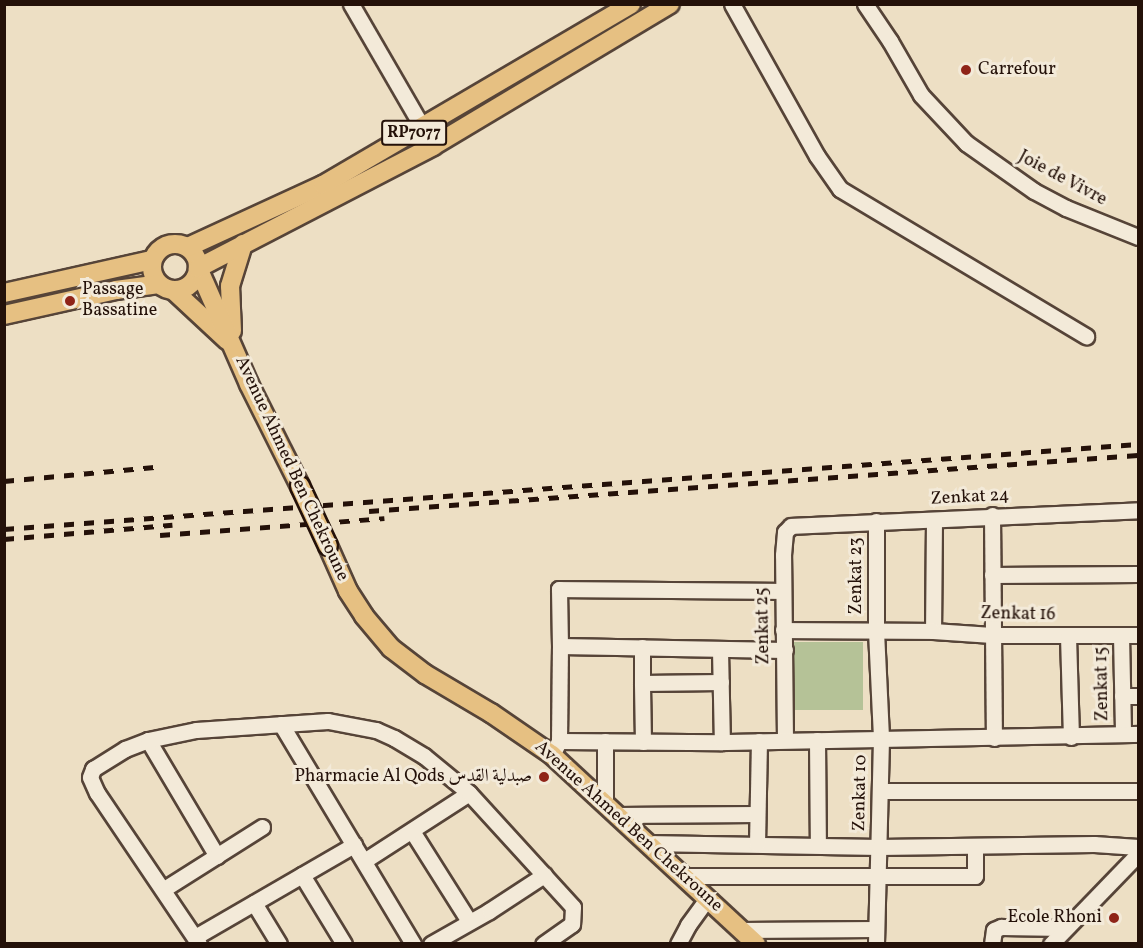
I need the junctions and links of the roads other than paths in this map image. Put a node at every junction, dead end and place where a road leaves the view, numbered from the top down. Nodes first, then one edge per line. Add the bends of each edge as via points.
1 (351, 4) edge
2 (631, 4) edge
3 (670, 4) edge
4 (732, 4) edge
5 (865, 4) edge
6 (423, 128) junction
7 (1138, 237) edge
8 (243, 244) junction
9 (188, 247) junction
10 (152, 260) junction
11 (198, 268) junction
12 (166, 287) junction
13 (4, 293) edge
14 (4, 315) edge
15 (1086, 336) dead end
16 (233, 345) junction
17 (1138, 510) edge
18 (992, 515) junction
19 (934, 520) junction
20 (876, 521) junction
21 (803, 523) joint
22 (1138, 573) edge
23 (992, 575) junction
24 (782, 591) junction
25 (783, 630) junction
26 (876, 631) junction
27 (933, 631) junction
28 (992, 635) junction
29 (1121, 635) junction
30 (1138, 635) edge
31 (1068, 636) junction
32 (560, 646) junction
33 (642, 647) junction
34 (720, 650) junction
35 (785, 650) junction
36 (721, 682) junction
37 (642, 683) junction
38 (1122, 696) junction
39 (1138, 696) edge
40 (281, 724) junction
41 (1131, 734) edge
42 (1071, 737) junction
43 (994, 738) junction
44 (148, 740) junction
45 (785, 740) junction
46 (817, 740) junction
47 (881, 740) junction
48 (605, 741) junction
49 (759, 741) junction
50 (643, 742) junction
51 (722, 742) junction
52 (556, 748) junction
53 (880, 791) junction
54 (1138, 791) edge
55 (469, 792) junction
56 (611, 810) junction
57 (757, 814) junction
58 (262, 827) dead end
59 (412, 831) junction
60 (646, 843) junction
61 (757, 844) junction
62 (354, 845) junction
63 (818, 845) junction
64 (975, 846) junction
65 (879, 847) junction
66 (1138, 847) edge
67 (1138, 854) edge
68 (217, 856) junction
69 (364, 861) junction
70 (544, 874) junction
71 (302, 875) junction
72 (682, 876) junction
73 (878, 877) junction
74 (164, 889) junction
75 (707, 899) junction
76 (254, 903) junction
77 (469, 921) junction
78 (1065, 928) junction
79 (741, 930) junction
80 (876, 936) edge
81 (197, 940) edge
82 (279, 944) edge
83 (344, 944) edge
84 (413, 944) edge
85 (431, 944) edge
86 (543, 944) edge
87 (678, 944) edge
88 (756, 944) edge
89 (992, 944) edge
90 (1051, 944) edge

1 - 6 street
2 - 6 main road, RP7077
3 - 8 main road, RP7077 via 433,146
4 - 15 street via 817,156 840,189
5 - 7 street, Joie de Vivre via 921,95 966,143 1042,195
6 - 9 main road, RP7077 via 314,190
8 - 11 main road, RP7077
8 - 16 main road via 231,286
9 - 10 main road, RP7077 via 167,244
9 - 11 main road
10 - 12 main road via 152,273
10 - 13 main road, RP7077
11 - 12 main road, RP7077 via 193,281 180,289
11 - 16 main road, Avenue Ahmed Ben Chekroune
12 - 14 main road, RP7077 via 116,290
12 - 16 main road, Avenue Ahmed Ben Chekroune
16 - 52 main road, Avenue Ahmed Ben Chekroune, bridge via 348,591 364,616 391,648 425,674
17 - 18 street, Zenkat 24
18 - 19 street, Zenkat 24
18 - 23 street
19 - 20 street, Zenkat 24
19 - 27 street
20 - 21 street, Zenkat 24
20 - 26 street, Zenkat 23
21 - 24 street, Zenkat 25 via 785,532
22 - 23 street
23 - 28 street
24 - 25 street, Zenkat 25
24 - 32 street via 559,589
25 - 26 street, Zenkat 16
25 - 35 street, Zenkat 25
26 - 27 street, Zenkat 16
26 - 47 street, Zenkat 23
27 - 28 street, Zenkat 16
28 - 31 street, Zenkat 16
28 - 43 street
29 - 30 street, Zenkat 16
29 - 31 street, Zenkat 16
29 - 38 street, Zenkat 15
31 - 42 street
32 - 33 street
32 - 52 street
33 - 34 street
33 - 37 street
34 - 35 street
34 - 36 street
35 - 45 street, Zenkat 25
36 - 37 street
36 - 51 street
37 - 50 street
38 - 39 street
38 - 41 street, Zenkat 15
40 - 44 street via 196,730
40 - 55 street via 345,722 376,730 424,756
40 - 62 street
41 - 42 street
42 - 43 street
43 - 47 street
44 - 68 street
44 - 74 street via 100,763 90,777
45 - 46 street
45 - 49 street
46 - 47 street
46 - 63 street
47 - 53 street, Zenkat 10
48 - 50 street
48 - 52 street
48 - 56 street
49 - 51 street
49 - 57 street
50 - 51 street
52 - 56 main road, Avenue Ahmed Ben Chekroune
53 - 54 street
53 - 65 street, Zenkat 10
55 - 59 street
55 - 70 street
56 - 57 street
56 - 60 main road, Avenue Ahmed Ben Chekroune
57 - 61 street
58 - 68 street
59 - 69 street
59 - 77 street
60 - 61 street
60 - 72 main road, Avenue Ahmed Ben Chekroune
61 - 63 street
62 - 69 street
62 - 71 street
63 - 65 street
64 - 65 street
64 - 66 street
64 - 73 street via 975,876
65 - 73 street, Zenkat 10
67 - 78 street
68 - 74 street
69 - 84 street
70 - 77 street
70 - 86 street via 569,901 574,916 572,924
71 - 76 street
71 - 83 street
72 - 73 street
72 - 75 main road, Avenue Ahmed Ben Chekroune
73 - 80 street, Zenkat 10
74 - 81 street
75 - 79 main road, Avenue Ahmed Ben Chekroune
75 - 87 street
76 - 81 street
76 - 82 street
77 - 85 street
78 - 89 street via 1001,927 994,930
78 - 90 street
79 - 80 street
79 - 88 main road, Avenue Ahmed Ben Chekroune

